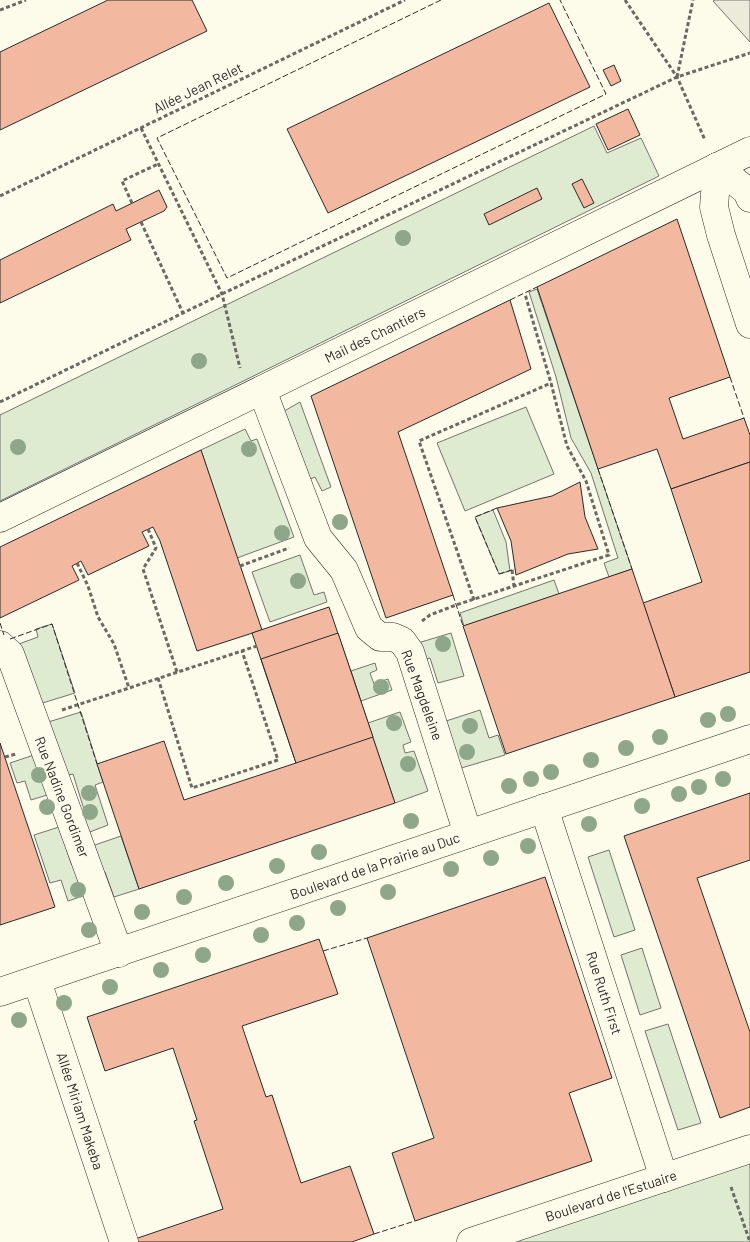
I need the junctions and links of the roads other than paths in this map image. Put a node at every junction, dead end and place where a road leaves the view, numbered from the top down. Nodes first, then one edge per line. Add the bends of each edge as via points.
1 (750, 151) edge
2 (717, 168) junction
3 (749, 195) edge
4 (714, 207) junction
5 (741, 262) edge
6 (750, 324) edge
7 (256, 393) junction
8 (0, 518) edge
9 (0, 645) edge
10 (750, 739) edge
11 (544, 808) junction
12 (468, 834) junction
13 (119, 953) junction
14 (37, 980) junction
15 (0, 992) edge
16 (750, 1149) edge
17 (664, 1178) junction
18 (124, 1242) edge
19 (471, 1242) edge

1 - 2 street, Mail des Chantiers
2 - 3 street
2 - 4 street
2 - 7 street, Mail des Chantiers
3 - 4 street
4 - 5 street via 721,235
5 - 6 street
7 - 8 street, Mail des Chantiers
7 - 12 street, Rue Magdeleine via 318,538 344,570 369,628 380,637 402,641 410,652
9 - 13 street, Rue Nadine Gordimer via 10,654
10 - 11 street, Boulevard de la Prairie au Duc
11 - 12 street, Boulevard de la Prairie au Duc
11 - 17 street, Rue Ruth First
12 - 13 street, Boulevard de la Prairie au Duc
13 - 14 street, Boulevard de la Prairie au Duc
14 - 15 street, Boulevard de la Prairie au Duc
14 - 18 street, Allée Miriam Makeba
16 - 17 street, Boulevard de l'Estuaire
17 - 19 street, Boulevard de l'Estuaire

